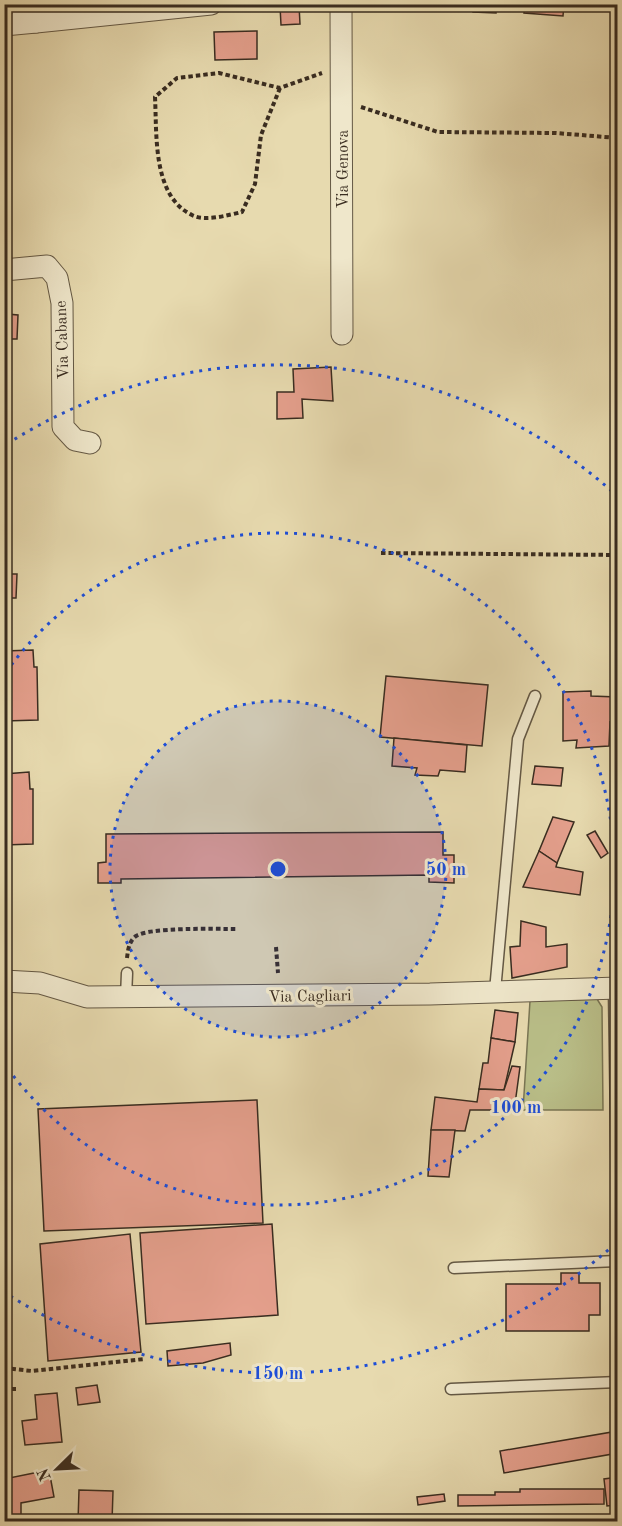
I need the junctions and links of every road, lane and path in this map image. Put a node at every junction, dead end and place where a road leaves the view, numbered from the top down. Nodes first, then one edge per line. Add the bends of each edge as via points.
1 (18, 4) edge
2 (211, 4) edge
3 (341, 4) edge
4 (36, 22) junction
5 (4, 25) edge
6 (342, 50) junction
7 (280, 88) junction
8 (342, 102) junction
9 (618, 138) edge
10 (4, 270) edge
11 (342, 334) dead end
12 (90, 443) dead end
13 (381, 553) dead end
14 (618, 555) edge
15 (536, 696) dead end
16 (236, 929) dead end
17 (276, 947) dead end
18 (127, 973) joint
19 (278, 973) dead end
20 (4, 981) edge
21 (616, 988) edge
22 (495, 991) junction
23 (126, 996) junction
24 (617, 1262) edge
25 (454, 1268) dead end
26 (144, 1359) dead end
27 (4, 1368) edge
28 (618, 1382) edge
29 (4, 1389) edge
30 (17, 1389) dead end
31 (451, 1389) dead end

1 - 4 street
2 - 4 street
3 - 6 street, Via Genova
4 - 5 street
6 - 7 path via 320,75
6 - 8 street, Via Genova
7 - 7 path via 219,73 177,78 155,97 163,179 174,202 193,216 242,212 255,184 261,135
8 - 9 path via 438,132
8 - 11 street, Via Genova
10 - 12 street, Via Cabane via 48,266 57,278 62,303 63,427 75,441
13 - 14 path
15 - 22 lane via 518,739
16 - 18 path via 149,932 135,937 128,947
17 - 19 path
18 - 23 lane
20 - 23 street, Via Cagliari via 40,983 87,997
21 - 22 street, Via Cagliari
21 - 24 lane
22 - 23 street, Via Cagliari
24 - 25 lane
26 - 27 path via 32,1371
28 - 31 lane
29 - 30 path

